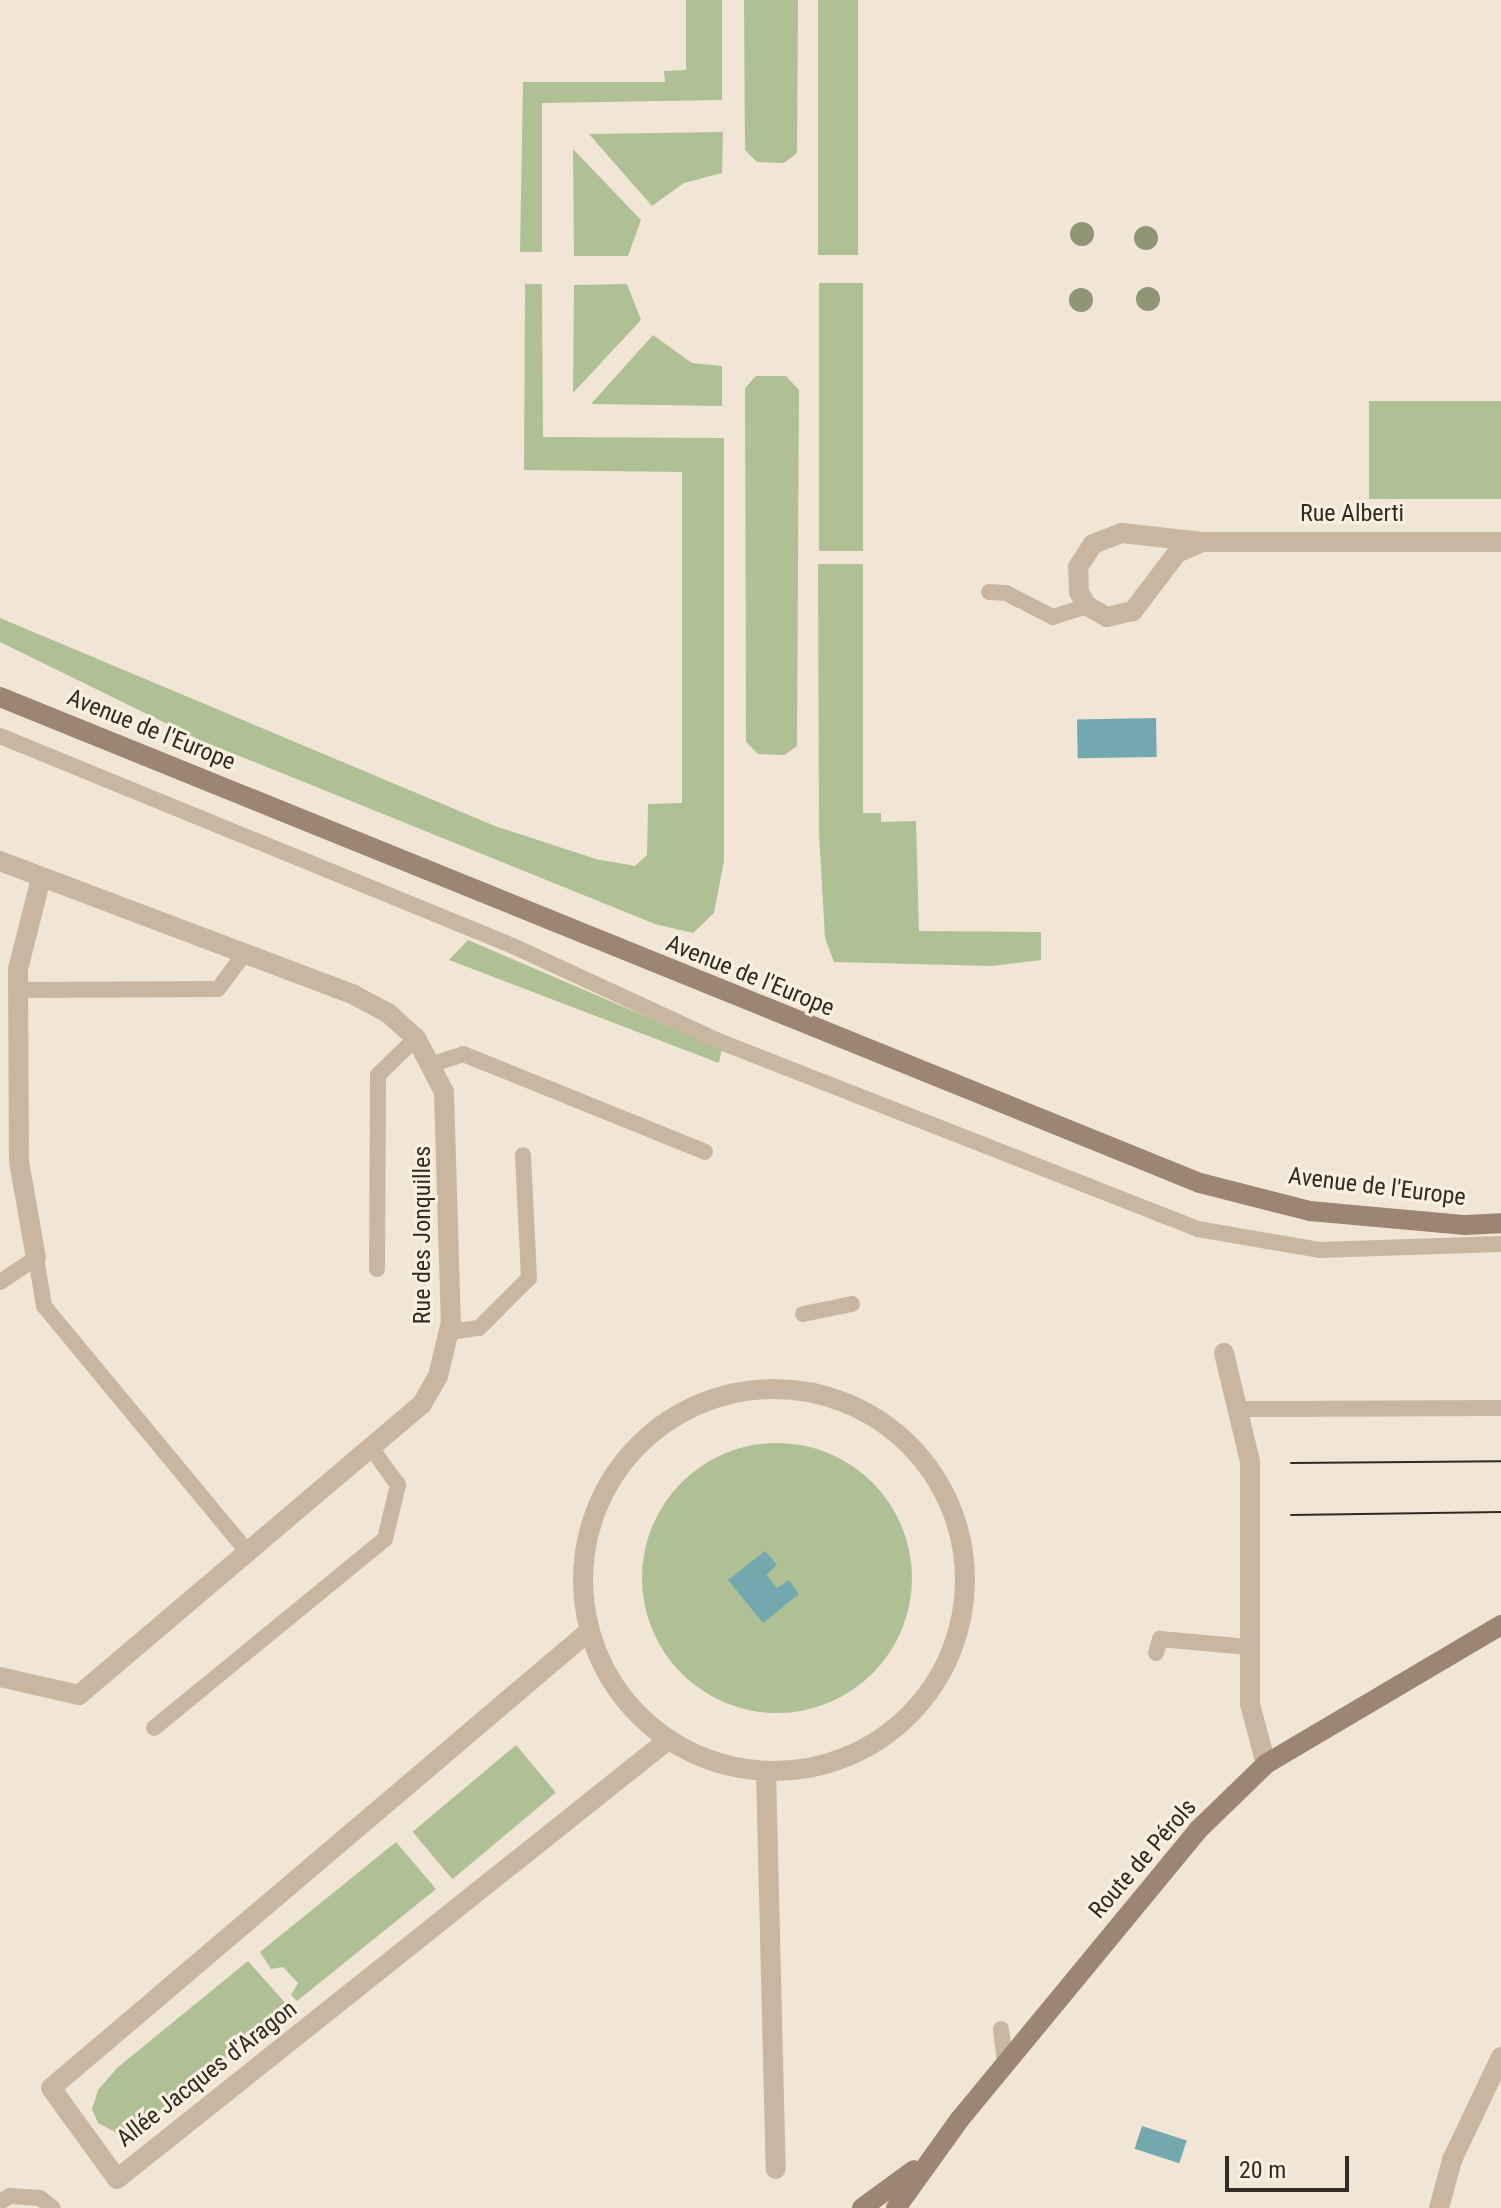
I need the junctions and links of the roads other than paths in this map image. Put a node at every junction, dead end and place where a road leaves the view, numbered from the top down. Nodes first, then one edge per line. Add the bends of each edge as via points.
1 (1202, 542) junction
2 (1501, 542) edge
3 (989, 592) dead end
4 (1087, 606) junction
5 (0, 697) edge
6 (0, 736) edge
7 (0, 861) edge
8 (41, 878) junction
9 (245, 953) junction
10 (18, 990) junction
11 (416, 1038) junction
12 (433, 1064) junction
13 (705, 1152) dead end
14 (523, 1155) dead end
15 (1501, 1223) edge
16 (1501, 1244) edge
17 (36, 1258) junction
18 (377, 1269) dead end
19 (0, 1282) edge
20 (852, 1304) dead end
21 (803, 1314) dead end
22 (449, 1332) junction
23 (1224, 1353) dead end
24 (1501, 1408) edge
25 (1238, 1409) junction
26 (372, 1449) junction
27 (245, 1549) junction
28 (1501, 1625) edge
29 (588, 1632) junction
30 (1249, 1647) junction
31 (1156, 1653) dead end
32 (0, 1677) edge
33 (154, 1728) dead end
34 (668, 1740) junction
35 (1266, 1764) junction
36 (766, 1772) junction
37 (1001, 2029) dead end
38 (1501, 2057) edge
39 (1005, 2064) junction
40 (776, 2169) dead end
41 (0, 2202) edge
42 (876, 2205) edge
43 (53, 2208) edge
44 (1439, 2208) edge

1 - 2 street, Rue Alberti
1 - 4 street via 1177,553 1133,611 1107,617
1 - 4 street, Rue Alberti via 1122,533 1103,536 1078,567 1079,592
3 - 4 lane via 1006,593 1053,617
5 - 15 main road, Avenue de l'Europe via 1200,1183 1310,1211 1465,1225
6 - 16 lane via 513,946 716,1040 1198,1229 1319,1250
7 - 8 street, Rue des Jonquilles
8 - 9 street, Rue des Jonquilles
8 - 10 street via 22,940
9 - 10 lane via 218,989
9 - 11 street, Rue des Jonquilles via 354,995 388,1013
10 - 17 street via 19,1162
11 - 12 street, Rue des Jonquilles
11 - 18 lane via 378,1075
12 - 13 lane via 463,1054
12 - 22 street, Rue des Jonquilles via 444,1092 448,1126
14 - 22 lane via 529,1278 479,1328
17 - 19 lane
17 - 27 lane via 44,1306
20 - 21 lane
22 - 26 street, Rue des Jonquilles via 438,1376 422,1404
23 - 25 street
24 - 25 lane
25 - 30 street via 1250,1461
26 - 27 street, Rue des Jonquilles
26 - 33 lane via 398,1485 385,1539
27 - 32 street, Rue des Jonquilles via 79,1695
28 - 35 main road, Route de Pérols
29 - 34 street via 606,1674 633,1711
29 - 34 street, Allée Jacques d'Aragon via 51,2088 117,2179
29 - 36 street via 581,1573 592,1515 621,1462 664,1421 718,1395 777,1387 830,1396 879,1419 919,1455 948,1500 964,1551 964,1605 953,1651 930,1692 898,1727 858,1752 813,1768
30 - 31 lane via 1160,1639
30 - 35 street via 1250,1704
34 - 36 street via 715,1763
35 - 39 main road, Route de Pérols via 1198,1830
36 - 40 street
37 - 39 lane
38 - 44 street via 1452,2160
39 - 42 main road, Route de Pérols via 930,2157
41 - 43 lane via 10,2196 40,2198

